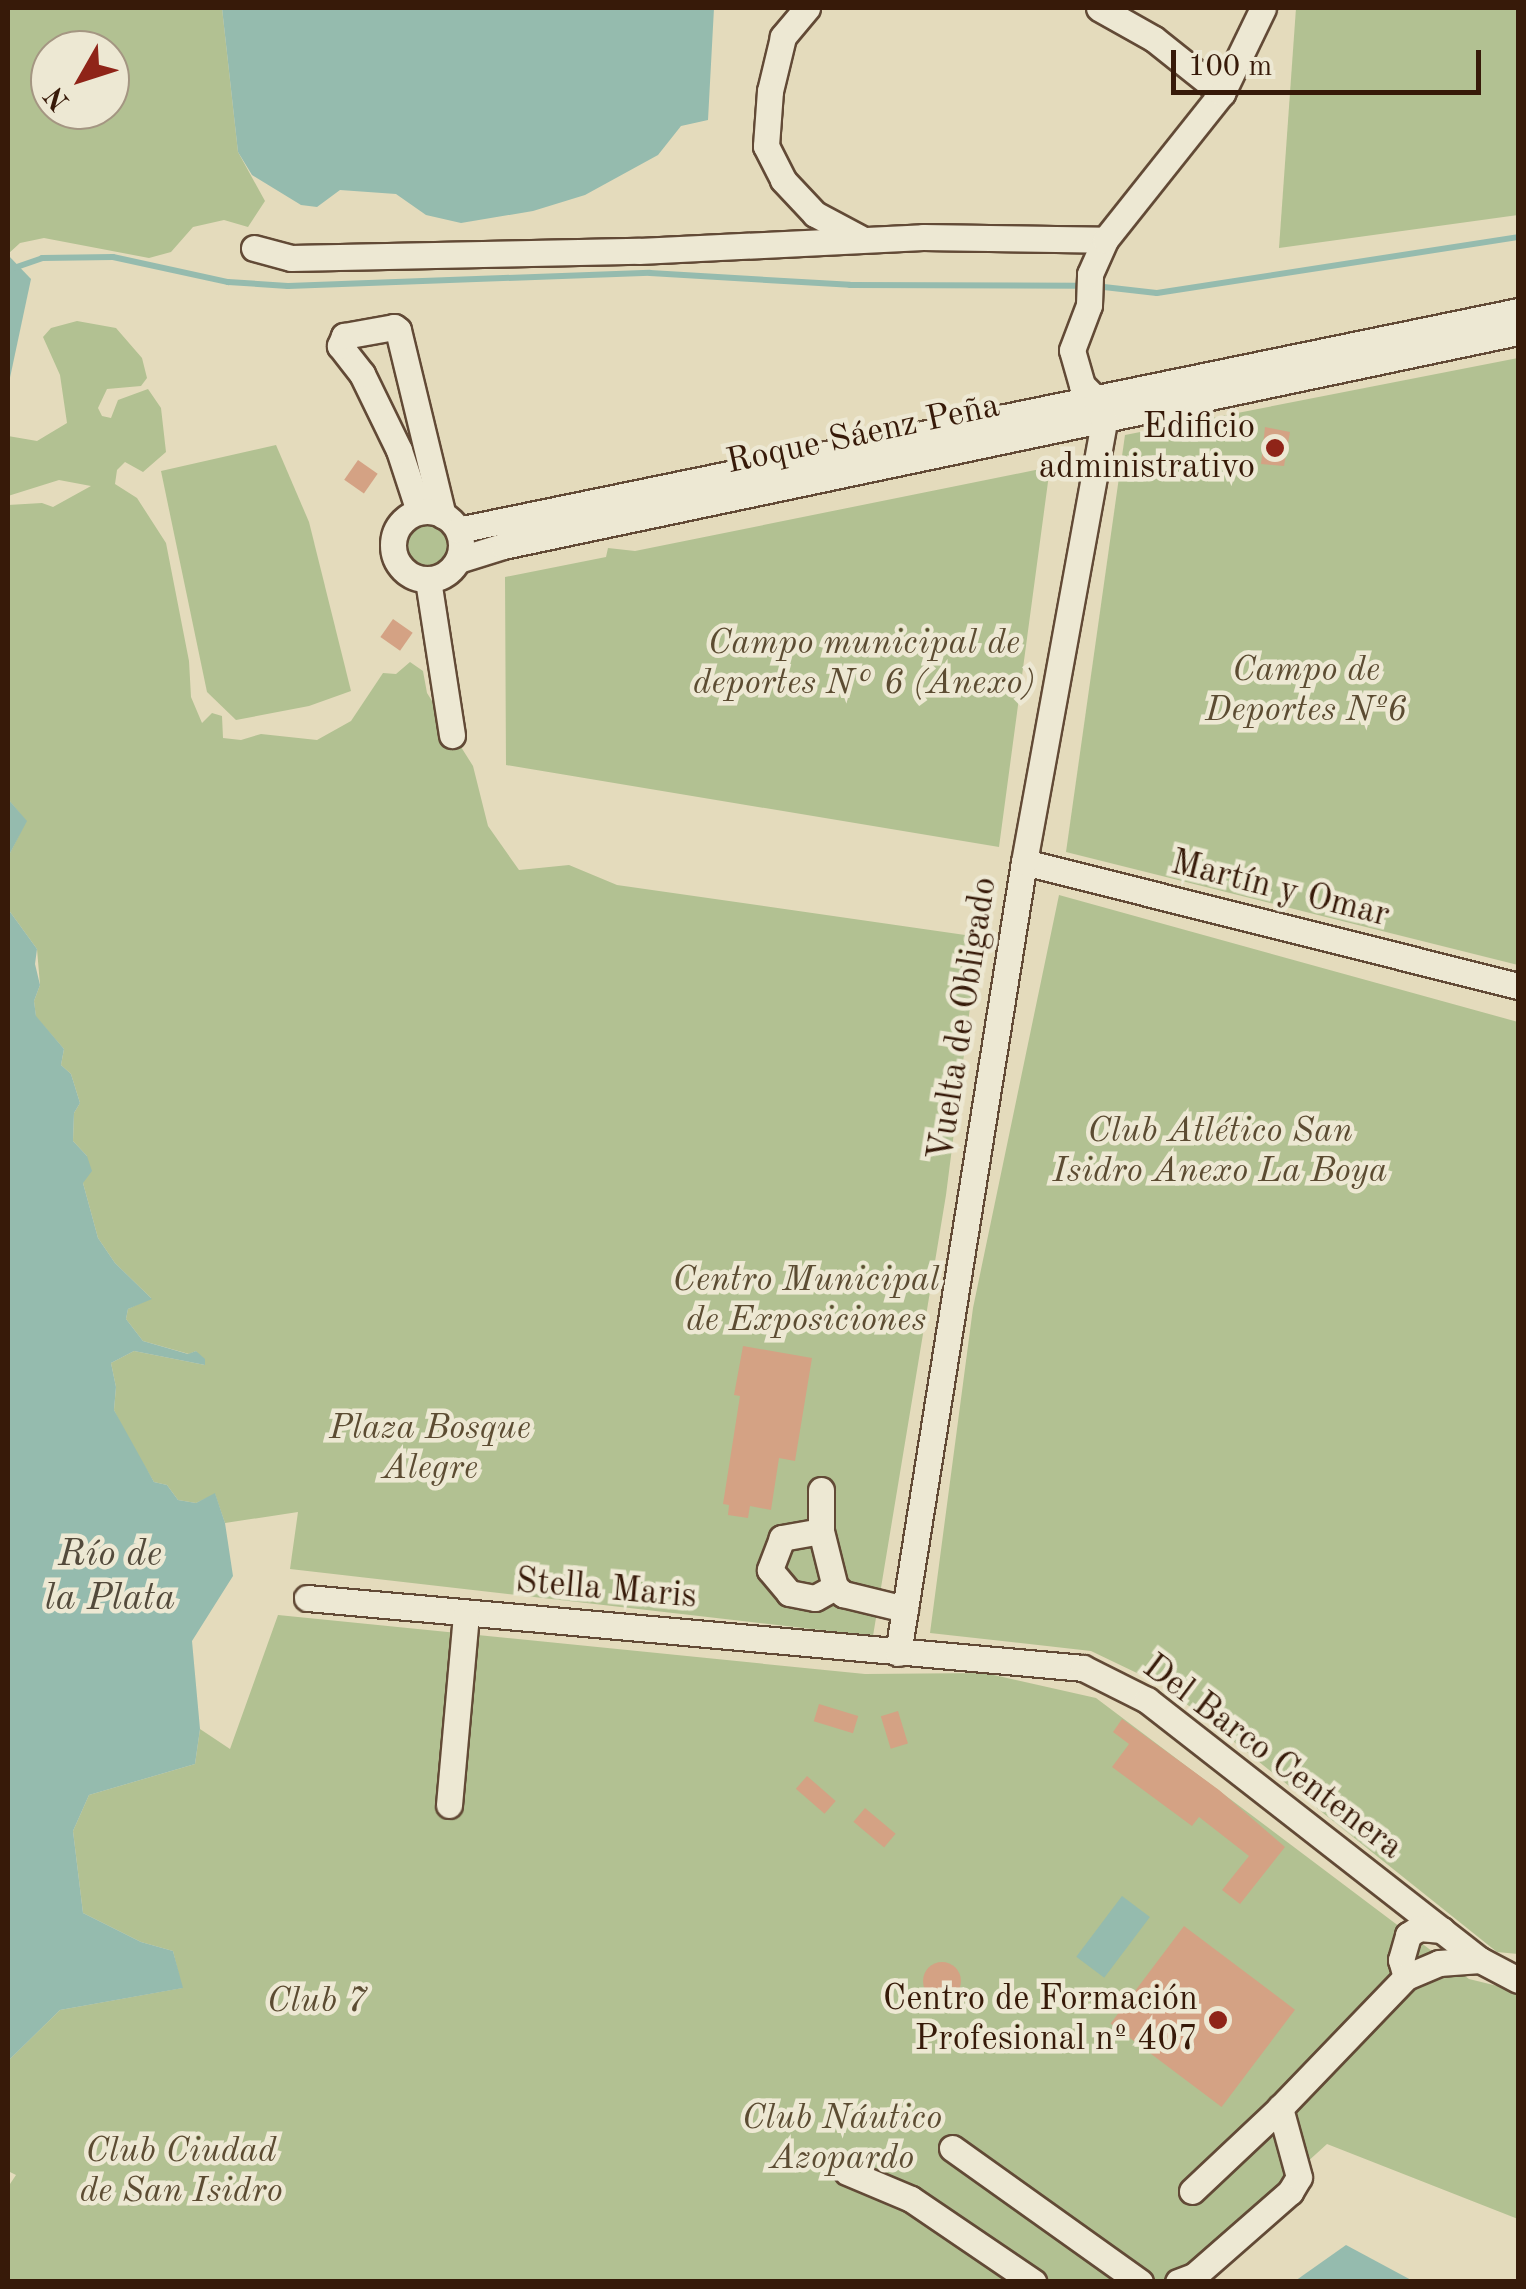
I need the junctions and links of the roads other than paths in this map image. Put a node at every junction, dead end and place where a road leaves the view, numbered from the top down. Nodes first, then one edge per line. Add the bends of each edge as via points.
1 (807, 8) edge
2 (1098, 8) edge
3 (1263, 8) edge
4 (1222, 93) junction
5 (864, 240) junction
6 (1106, 240) junction
7 (254, 248) dead end
8 (1518, 310) edge
9 (1518, 332) edge
10 (1100, 410) junction
11 (440, 519) junction
12 (458, 560) junction
13 (428, 580) junction
14 (452, 735) dead end
15 (1024, 862) junction
16 (1518, 986) edge
17 (821, 1490) dead end
18 (820, 1531) junction
19 (835, 1587) junction
20 (306, 1598) dead end
21 (905, 1609) junction
22 (466, 1613) junction
23 (898, 1652) junction
24 (449, 1805) dead end
25 (1442, 1930) junction
26 (1480, 1960) junction
27 (1406, 1977) junction
28 (1518, 1980) edge
29 (1280, 2108) junction
30 (952, 2148) dead end
31 (846, 2172) dead end
32 (1192, 2190) dead end
33 (1033, 2282) edge
34 (1140, 2282) edge
35 (1178, 2282) edge

1 - 5 street via 783,37 766,146 783,180 815,214
2 - 4 street via 1154,39
3 - 4 street
4 - 6 street
5 - 6 street
5 - 7 street via 291,258
6 - 10 street via 1090,274 1089,305 1072,350 1082,385
8 - 10 street, Roque Sáenz Peña
9 - 10 street, Roque Sáenz Peña
10 - 11 street, Roque Sáenz Peña
10 - 12 street, Roque Sáenz Peña
10 - 15 street, Vuelta de Obligado
11 - 11 street via 398,330 344,336 340,346 362,374
11 - 12 street
11 - 13 street via 402,521 393,537 401,569
12 - 13 street, Roque Sáenz Peña via 442,577
13 - 14 street
15 - 16 street, Martín y Omar
15 - 21 street, Vuelta de Obligado
17 - 18 street
18 - 19 street
18 - 19 street via 782,1538 770,1570 789,1593 815,1598
19 - 21 street
20 - 22 street, Stella Maris
21 - 23 street, Vuelta de Obligado
22 - 23 street, Stella Maris
22 - 24 street
23 - 25 street, Del Barco Centenera via 1083,1668 1147,1700
25 - 26 street, Del Barco Centenera
25 - 27 street via 1419,1928 1408,1935 1401,1960
26 - 27 street via 1439,1963
26 - 28 street, Del Barco Centenera
27 - 29 street
29 - 32 street
29 - 35 street via 1299,2176 1290,2192 1194,2276
30 - 34 street
31 - 33 street via 911,2199

